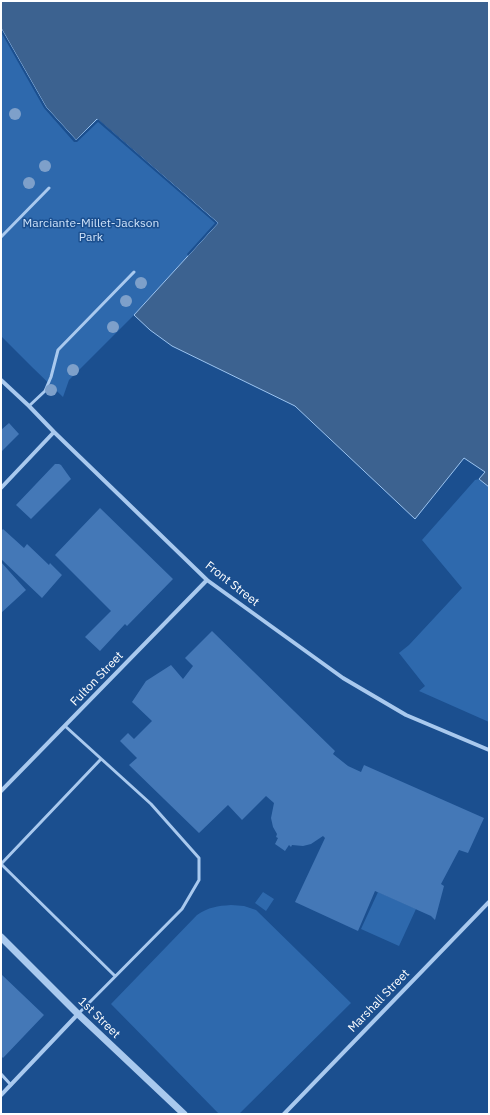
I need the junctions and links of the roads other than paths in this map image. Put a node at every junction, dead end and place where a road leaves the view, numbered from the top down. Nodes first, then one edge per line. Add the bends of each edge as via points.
1 (49, 188) dead end
2 (1, 237) edge
3 (134, 272) dead end
4 (1, 380) edge
5 (29, 406) junction
6 (54, 432) junction
7 (1, 488) edge
8 (207, 580) junction
9 (65, 726) junction
10 (489, 750) edge
11 (101, 758) junction
12 (1, 791) edge
13 (489, 902) edge
14 (1, 937) edge
15 (115, 976) junction
16 (78, 1014) junction
17 (1, 1074) edge
18 (11, 1085) junction
19 (1, 1095) edge
20 (184, 1114) edge
21 (284, 1114) edge

1 - 2 lane
3 - 5 lane via 58,350 45,391
4 - 5 street, Front Street
5 - 6 street, Front Street
6 - 7 street
6 - 8 street, Front Street
8 - 9 street, Fulton Street
8 - 10 street, Front Street via 343,678 406,715
9 - 11 lane
9 - 12 street, Fulton Street
11 - 15 lane via 151,804 199,858 199,880 182,909
11 - 15 lane via 1,864
13 - 21 street, Marshall Street
14 - 16 street, 1st Street
15 - 16 lane
16 - 18 street
16 - 20 street, 1st Street
17 - 18 lane
18 - 19 street

